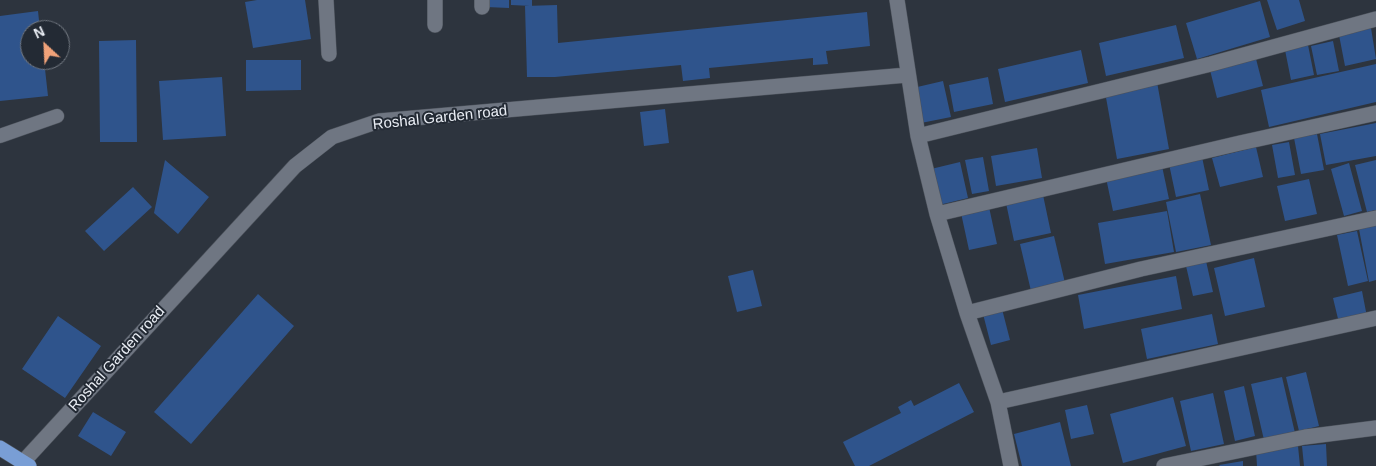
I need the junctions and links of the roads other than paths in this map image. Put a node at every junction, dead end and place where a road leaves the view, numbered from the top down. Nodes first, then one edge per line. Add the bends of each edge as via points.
1 (326, 0) edge
2 (434, 0) edge
3 (897, 0) edge
4 (1376, 19) edge
5 (435, 25) dead end
6 (329, 54) dead end
7 (907, 75) junction
8 (1376, 113) edge
9 (57, 116) dead end
10 (0, 136) edge
11 (918, 136) junction
12 (937, 214) junction
13 (1376, 218) edge
14 (967, 313) junction
15 (1376, 318) edge
16 (998, 402) junction
17 (1376, 428) edge
18 (0, 448) edge
19 (26, 464) edge
20 (1011, 466) edge
21 (1164, 466) edge

1 - 6 street
2 - 5 street
3 - 7 street
4 - 11 street via 1211,64
7 - 11 street
7 - 19 street, Roshal Garden road via 378,121 332,137 295,166
8 - 12 street
9 - 10 lane
11 - 12 street
12 - 14 street
13 - 14 street via 1141,269
14 - 16 street
15 - 16 street
16 - 20 street
17 - 21 street via 1305,437
18 - 19 highway

